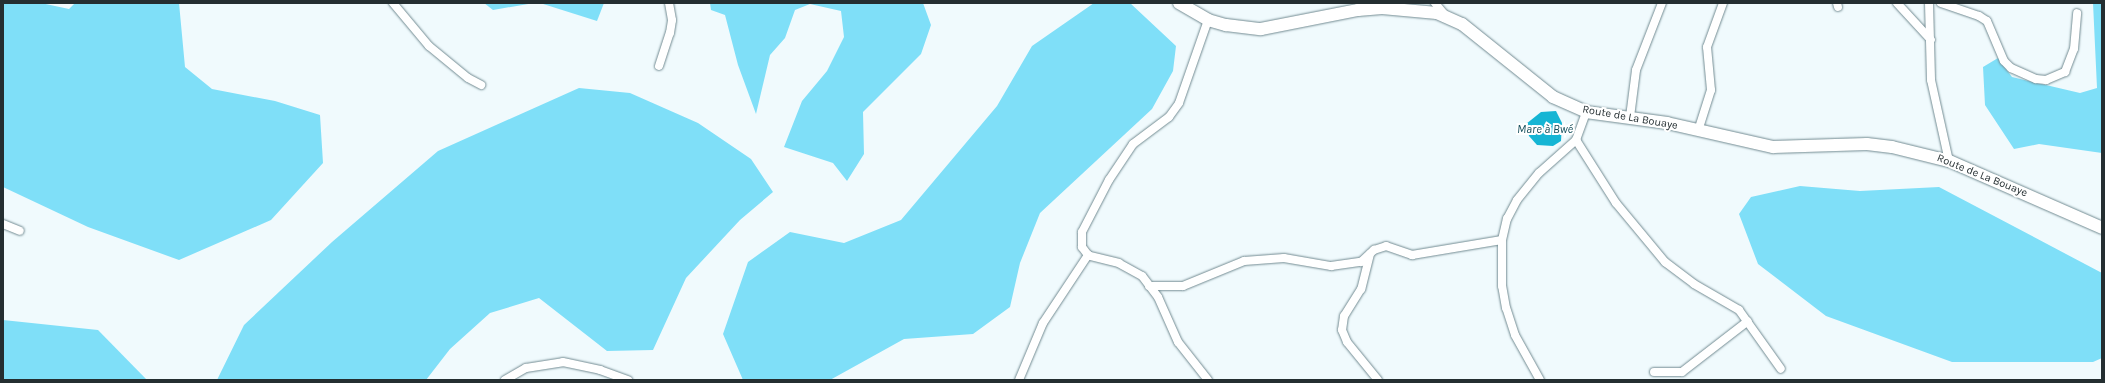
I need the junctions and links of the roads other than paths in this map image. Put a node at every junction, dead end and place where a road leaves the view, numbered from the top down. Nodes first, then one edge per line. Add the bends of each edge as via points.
1 (393, 3) edge
2 (669, 3) edge
3 (1179, 3) edge
4 (1435, 3) edge
5 (1662, 3) edge
6 (1723, 3) edge
7 (1897, 3) edge
8 (1929, 3) edge
9 (1941, 3) edge
10 (2077, 12) dead end
11 (1446, 16) junction
12 (1208, 20) junction
13 (1931, 40) junction
14 (659, 66) dead end
15 (481, 85) dead end
16 (1586, 112) junction
17 (1630, 116) junction
18 (1698, 131) junction
19 (1576, 140) junction
20 (1949, 161) junction
21 (3, 224) edge
22 (2102, 228) edge
23 (20, 230) dead end
24 (1502, 240) junction
25 (1370, 254) junction
26 (1088, 255) junction
27 (1149, 286) junction
28 (1748, 321) junction
29 (1781, 369) dead end
30 (1654, 372) dead end
31 (505, 380) edge
32 (628, 380) edge
33 (1019, 380) edge
34 (1208, 380) edge
35 (1378, 380) edge
36 (1540, 380) edge

1 - 15 street via 429,46 468,78
2 - 14 street via 672,20 670,33
3 - 12 main road, Route de La Bouaye
4 - 11 street
5 - 17 street via 1636,70
6 - 18 street via 1707,47 1711,90
7 - 13 street
8 - 13 street
9 - 10 street via 1980,16 1987,21 2004,61 2011,68 2036,79 2046,80 2065,72 2074,49
11 - 12 main road, Route de La Bouaye via 1412,9 1382,8 1261,29 1231,26
11 - 16 main road, Route de La Bouaye via 1462,24 1553,97
12 - 26 street via 1179,103 1169,117 1133,144 1090,215 1082,232 1082,247
13 - 20 street via 1931,80
16 - 17 main road, Route de La Bouaye
16 - 19 street
17 - 18 main road, Route de La Bouaye
18 - 20 main road, Route de La Bouaye via 1773,147 1867,144 1892,147
19 - 24 street via 1539,173 1521,195 1511,209
19 - 28 street via 1616,203 1664,262 1694,284 1739,310
20 - 22 main road, Route de La Bouaye
21 - 23 street
24 - 25 street via 1412,255 1386,246
24 - 36 street via 1502,286 1506,308 1515,335
25 - 27 street via 1361,262 1331,266 1284,258 1244,261 1183,286
25 - 35 street via 1361,289 1344,316 1342,330 1347,342
26 - 27 street via 1131,268 1142,276
26 - 33 street via 1043,323
27 - 34 street via 1158,297 1178,342
28 - 29 street
28 - 30 street via 1682,372
31 - 32 street via 526,368 563,362 600,370

